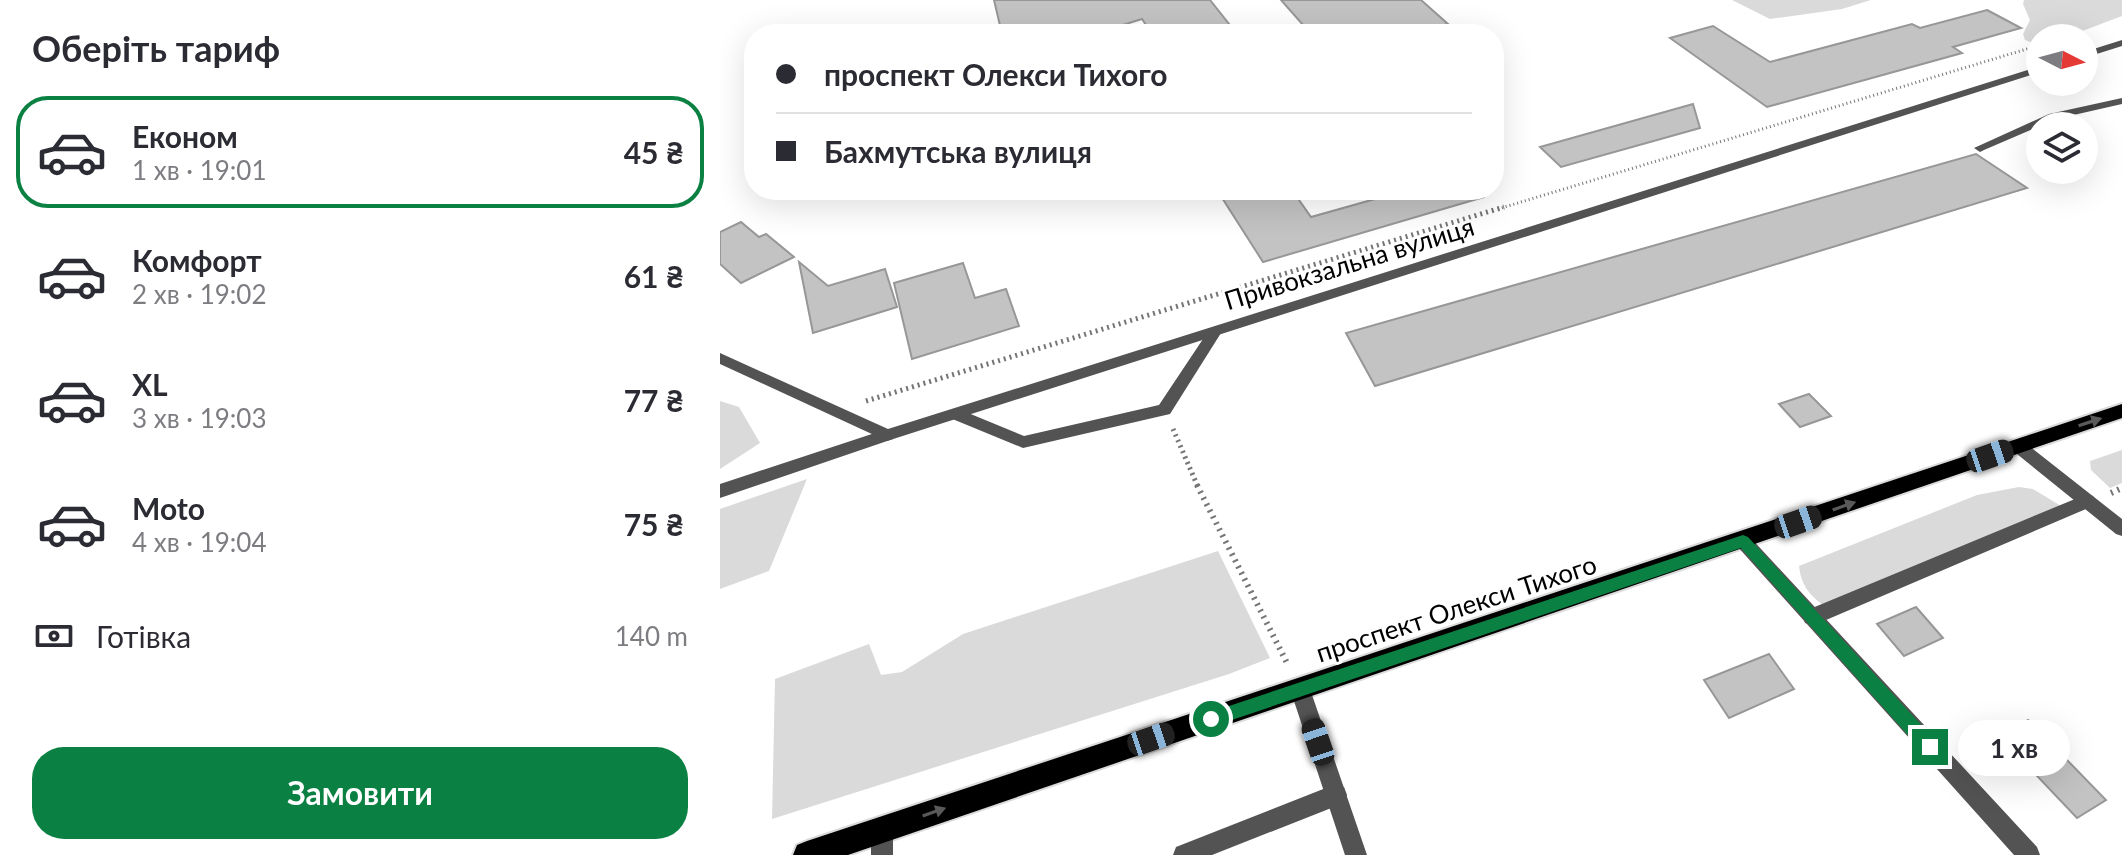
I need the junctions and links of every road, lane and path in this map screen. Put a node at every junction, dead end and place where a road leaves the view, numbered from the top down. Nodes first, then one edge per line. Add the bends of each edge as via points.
1 (2122, 43) edge
2 (2026, 49) edge
3 (2098, 51) edge
4 (2026, 73) edge
5 (2122, 101) edge
6 (1980, 148) dead end
7 (1214, 333) junction
8 (720, 358) edge
9 (1164, 410) junction
10 (834, 411) junction
11 (2122, 411) edge
12 (956, 414) junction
13 (887, 435) junction
14 (2018, 446) junction
15 (720, 491) edge
16 (2087, 501) junction
17 (2122, 529) edge
18 (1743, 541) junction
19 (1812, 617) junction
20 (1300, 689) junction
21 (1336, 795) junction
22 (882, 829) junction
23 (807, 855) edge
24 (882, 855) edge
25 (1184, 855) edge
26 (1356, 855) edge
27 (2029, 855) edge

1 - 3 street
2 - 10 path
4 - 7 street, Привокзальна вулиця
5 - 6 street via 2053,116
7 - 9 street
7 - 12 street, Привокзальна вулиця
8 - 10 street
9 - 12 street via 1023,442
9 - 20 path
10 - 13 street
14 -> 11 main road, проспект Олекси Тихого
12 - 13 street, Привокзальна вулиця
13 - 15 street, Привокзальна вулиця
14 - 16 street
18 -> 14 main road, проспект Олекси Тихого
16 - 17 street
16 - 19 street
18 - 19 street
18 - 20 main road, проспект Олекси Тихого
19 - 27 street
20 - 21 street
22 -> 20 main road, проспект Олекси Тихого
21 - 25 street
21 - 26 street
22 - 23 main road, проспект Олекси Тихого
22 - 24 street

